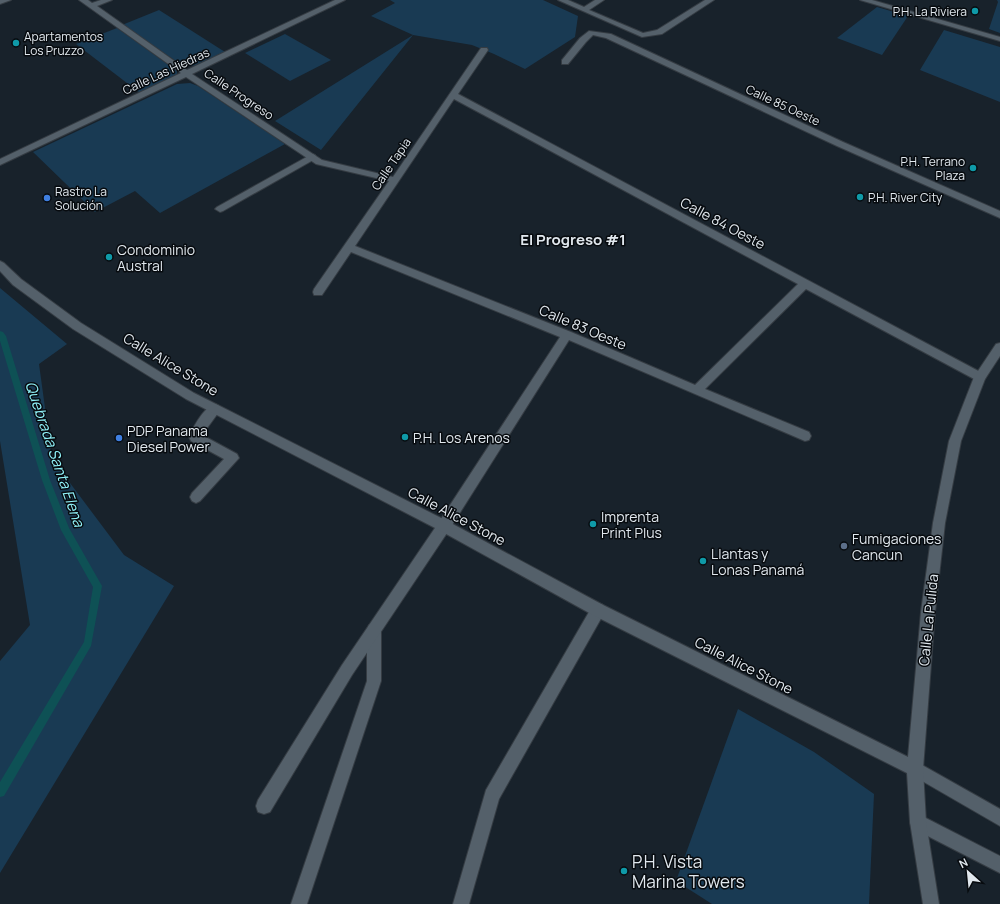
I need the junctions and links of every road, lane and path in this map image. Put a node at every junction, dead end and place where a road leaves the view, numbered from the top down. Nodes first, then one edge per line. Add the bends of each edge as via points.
1 (7, 0) edge
2 (83, 0) edge
3 (108, 0) edge
4 (341, 0) edge
5 (562, 0) edge
6 (600, 0) edge
7 (710, 0) edge
8 (864, 0) edge
9 (0, 2) edge
10 (91, 6) junction
11 (584, 10) junction
12 (1000, 39) edge
13 (484, 50) dead end
14 (566, 62) dead end
15 (188, 74) junction
16 (453, 95) junction
17 (312, 157) junction
18 (0, 162) edge
19 (394, 180) junction
20 (220, 208) dead end
21 (1000, 215) edge
22 (349, 247) junction
23 (0, 265) edge
24 (806, 283) junction
25 (318, 292) dead end
26 (567, 335) junction
27 (1000, 347) edge
28 (980, 377) junction
29 (697, 390) junction
30 (215, 409) junction
31 (805, 436) dead end
32 (196, 497) dead end
33 (444, 526) junction
34 (598, 610) junction
35 (374, 630) junction
36 (915, 769) junction
37 (264, 806) dead end
38 (1000, 818) edge
39 (918, 822) junction
40 (1000, 865) edge
41 (299, 904) edge
42 (461, 904) edge
43 (931, 904) edge

1 - 9 street
2 - 10 street, Calle Progreso
3 - 10 street
4 - 15 street, Calle Las Hiedras
5 - 11 street
6 - 11 street
7 - 11 street via 660,32 642,35
8 - 12 street
10 - 15 street, Calle Progreso
13 - 16 street, Calle Tapia
14 - 21 street, Calle 85 Oeste via 582,40 592,33 608,36
15 - 17 street, Calle Progreso
15 - 18 street, Calle Las Hiedras
16 - 19 street, Calle Tapia
16 - 24 street, Calle 84 Oeste
17 - 19 street, Calle Progreso via 319,162
17 - 20 street
19 - 22 street, Calle Tapia
22 - 25 street, Calle Tapia
22 - 26 street, Calle 83 Oeste
23 - 30 street, Calle Alice Stone via 17,282 77,326
24 - 28 street, Calle 84 Oeste
24 - 29 street
26 - 29 street, Calle 83 Oeste
26 - 33 street
27 - 28 street, Calle La Pulida
28 - 36 street, Calle La Pulida via 955,441 939,523 928,612
29 - 31 street, Calle 83 Oeste
30 - 32 street via 195,437 233,458
30 - 33 street, Calle Alice Stone
33 - 34 street, Calle Alice Stone
33 - 35 street
34 - 36 street, Calle Alice Stone
34 - 42 street via 492,796
35 - 37 street
35 - 41 street via 374,681
36 - 38 street, Calle Alice Stone
36 - 39 street, Calle La Pulida
39 - 40 street
39 - 43 street, Calle La Pulida

